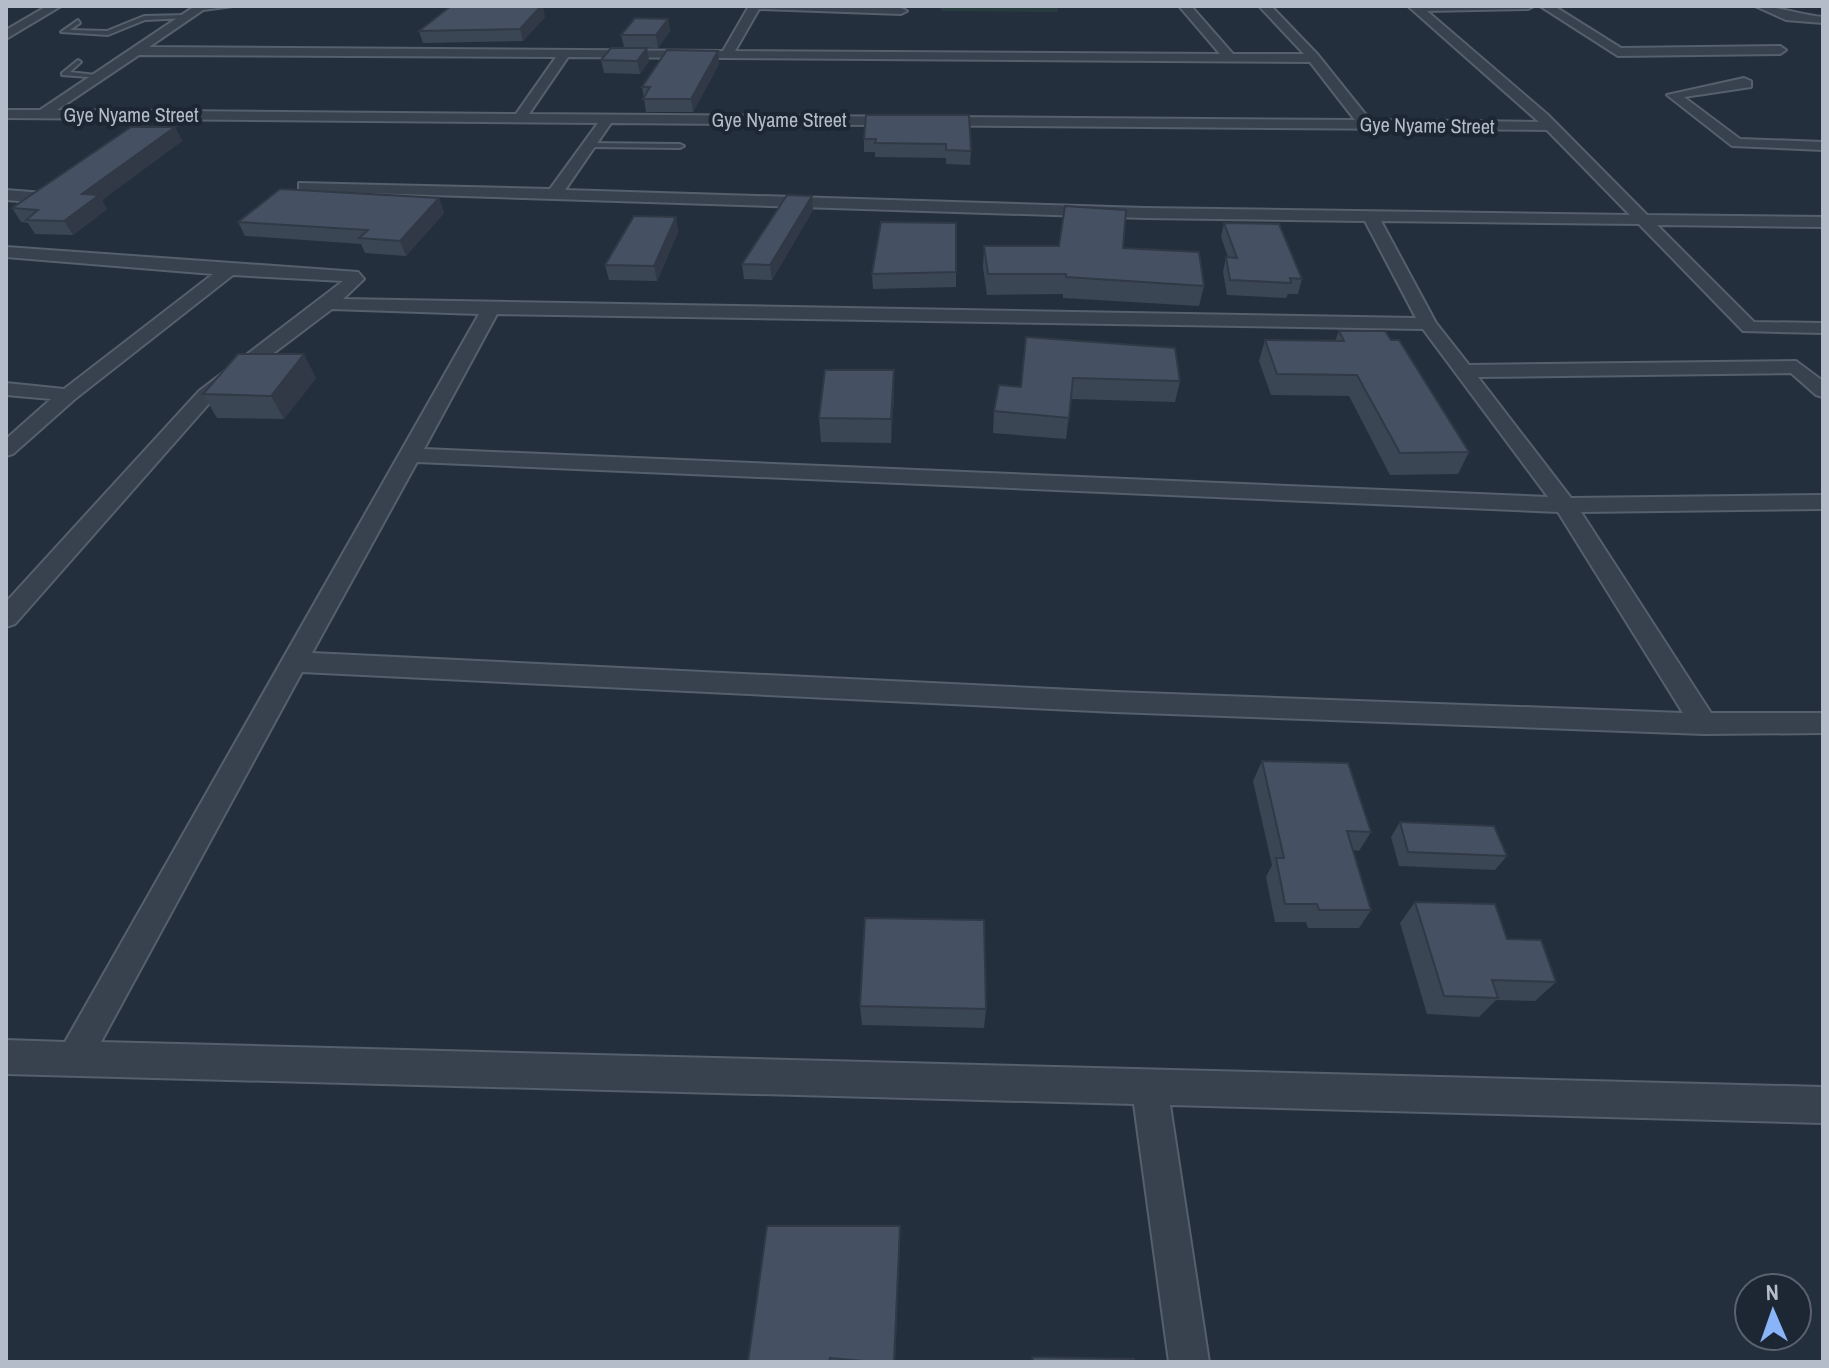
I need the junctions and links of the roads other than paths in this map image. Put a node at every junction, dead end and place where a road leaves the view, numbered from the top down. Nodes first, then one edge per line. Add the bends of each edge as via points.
1 (55, 6) edge
2 (202, 6) edge
3 (227, 6) edge
4 (755, 6) edge
5 (1185, 6) edge
6 (1265, 6) edge
7 (1528, 6) edge
8 (1546, 6) edge
9 (1761, 6) edge
10 (1415, 7) edge
11 (901, 11) dead end
12 (187, 17) junction
13 (1823, 20) edge
14 (78, 22) dead end
15 (6, 35) edge
16 (1780, 50) dead end
17 (139, 51) junction
18 (1700, 53) junction
19 (564, 54) junction
20 (727, 55) junction
21 (1229, 57) junction
22 (1314, 58) junction
23 (78, 62) dead end
24 (101, 76) junction
25 (155, 113) junction
26 (6, 114) edge
27 (43, 114) junction
28 (520, 118) junction
29 (607, 119) junction
30 (1366, 125) junction
31 (1551, 126) junction
32 (123, 140) edge
33 (590, 145) junction
34 (680, 146) dead end
35 (1823, 146) edge
36 (304, 186) dead end
37 (6, 195) edge
38 (554, 195) junction
39 (44, 198) edge
40 (1371, 217) junction
41 (1641, 220) junction
42 (1823, 222) edge
43 (6, 252) edge
44 (229, 270) junction
45 (328, 304) junction
46 (491, 309) junction
47 (1428, 324) junction
48 (1823, 328) edge
49 (1464, 371) junction
50 (6, 389) edge
51 (1823, 391) edge
52 (68, 395) junction
53 (6, 450) edge
54 (412, 455) junction
55 (1823, 502) edge
56 (1565, 505) junction
57 (6, 618) edge
58 (295, 662) junction
59 (1823, 723) edge
60 (1704, 724) junction
61 (6, 1057) edge
62 (75, 1057) junction
63 (1149, 1085) junction
64 (1823, 1105) edge
65 (1189, 1362) edge

1 - 15 street
2 - 3 street
2 - 12 street
4 - 11 street
4 - 20 street
5 - 21 street
6 - 22 street
7 - 10 street
8 - 18 street via 1618,52
9 - 13 street via 1790,18
10 - 31 street
12 - 14 lane via 144,18 108,33 64,32
12 - 17 street
16 - 18 street
17 - 19 street
17 - 24 street
18 - 35 street via 1746,84 1673,95 1737,143
19 - 20 street
19 - 28 street
20 - 21 street
21 - 22 street
22 - 30 street
23 - 24 lane via 64,74
24 - 27 street
25 - 27 street, Gye Nyame Street
25 - 28 street, Gye Nyame Street
25 - 32 lane
26 - 27 street, Gye Nyame Street
28 - 29 street, Gye Nyame Street
29 - 30 street, Gye Nyame Street
29 - 33 street
30 - 31 street, Gye Nyame Street
31 - 41 street
33 - 34 lane
33 - 38 street
36 - 38 street
37 - 39 street
38 - 40 street
40 - 41 street
40 - 47 street
41 - 42 street
41 - 48 street via 1749,327
43 - 44 street
44 - 45 street via 355,279
44 - 52 street
45 - 46 street
45 - 57 street via 206,395
46 - 47 street
46 - 54 street
47 - 49 street
49 - 51 street via 1796,367
49 - 56 street
50 - 52 street
52 - 53 street
54 - 56 street
54 - 58 street
55 - 56 street
56 - 60 street
58 - 60 street
58 - 62 street
59 - 60 street
61 - 62 street
62 - 63 street
63 - 64 street
63 - 65 street

